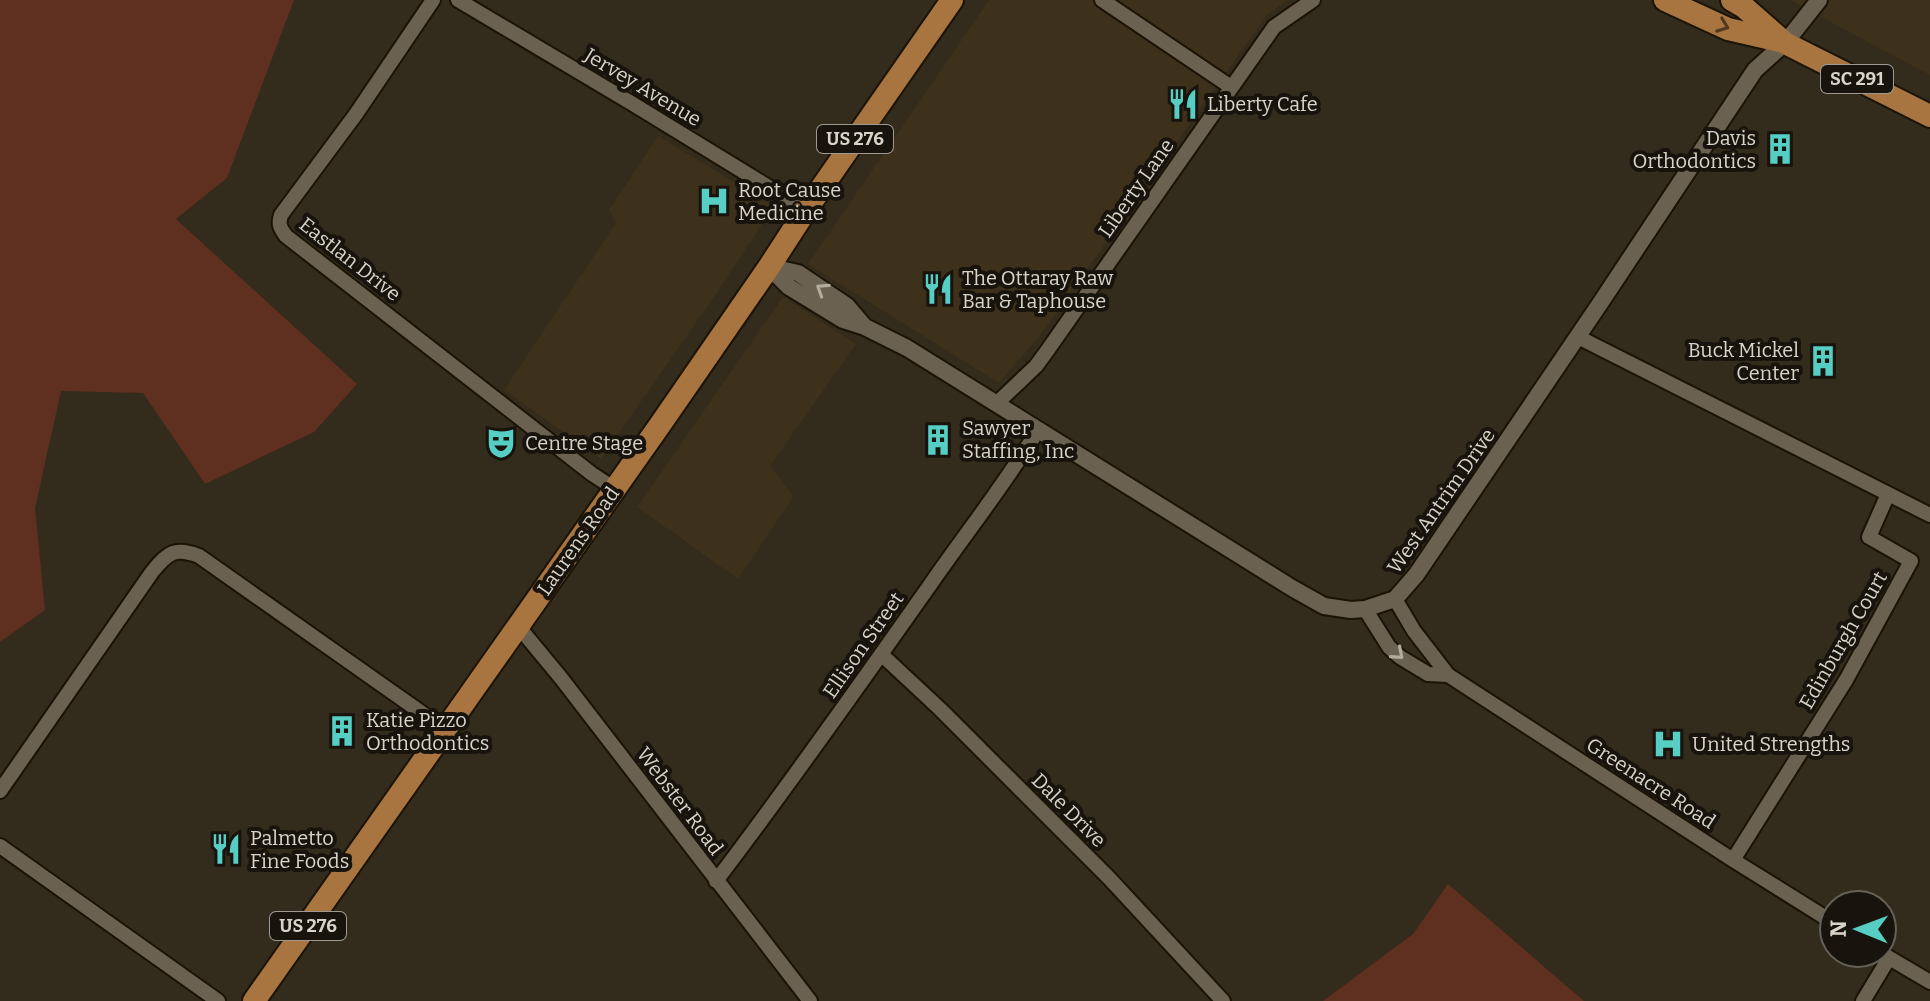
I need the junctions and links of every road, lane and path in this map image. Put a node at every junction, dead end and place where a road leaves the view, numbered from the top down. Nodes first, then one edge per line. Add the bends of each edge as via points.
1 (433, 0) edge
2 (458, 0) edge
3 (952, 0) edge
4 (1102, 0) edge
5 (1313, 0) edge
6 (1665, 0) edge
7 (1732, 0) edge
8 (1819, 0) edge
9 (1785, 43) junction
10 (1231, 87) junction
11 (1930, 116) edge
12 (806, 210) junction
13 (769, 267) junction
14 (1578, 337) junction
15 (996, 404) junction
16 (1038, 430) junction
17 (615, 489) junction
18 (1888, 494) junction
19 (1930, 515) edge
20 (1395, 599) junction
21 (1365, 609) junction
22 (518, 626) junction
23 (881, 654) junction
24 (1448, 675) junction
25 (446, 730) junction
26 (0, 791) edge
27 (0, 846) edge
28 (1733, 860) junction
29 (716, 881) junction
30 (1818, 913) edge
31 (1898, 963) edge
32 (1878, 969) edge
33 (1930, 982) edge
34 (218, 1001) edge
35 (254, 1001) edge
36 (810, 1001) edge
37 (1223, 1001) edge
38 (1863, 1001) edge

1 - 17 street, Eastlan Drive via 281,215 280,228
2 - 12 street, Jervey Avenue
3 - 12 main road, Laurens Road / US 276
4 - 10 street
5 - 10 street, Liberty Lane via 1274,27
6 -> 9 main road, SC 291 via 1728,29
7 - 9 main road, SC 291
8 - 9 street, West Antrim Drive
9 - 11 main road, SC 291
9 - 14 street, West Antrim Drive via 1755,70
10 - 15 street, Liberty Lane via 1036,366
12 - 13 main road, Laurens Road / US 276
13 - 15 street, West Antrim Drive via 789,287 843,320 907,348
13 - 17 main road, Laurens Road / US 276
14 - 18 street
14 - 20 street, West Antrim Drive
15 - 16 street, West Antrim Drive
16 - 21 street, West Antrim Drive via 1324,606
16 - 23 street, Ellison Street
17 - 22 main road, Laurens Road / US 276
18 - 19 street
18 - 28 street, Edinburgh Court via 1869,537 1911,561 1846,680
20 - 21 street, West Antrim Drive
20 - 24 street, Greenacre Road
21 -> 24 street, Greenacre Road via 1400,657 1428,674
22 - 25 main road, Laurens Road / US 276
22 - 29 street, Webster Road
23 - 29 street, Ellison Street
23 - 37 street, Dale Drive via 1098,867
24 - 28 street, Greenacre Road
25 - 26 street via 199,556 173,552 152,572
25 - 35 main road, Laurens Road / US 276
27 - 34 street
28 - 30 street, Greenacre Road
29 - 36 street, Webster Road
31 - 33 street
32 - 38 street

